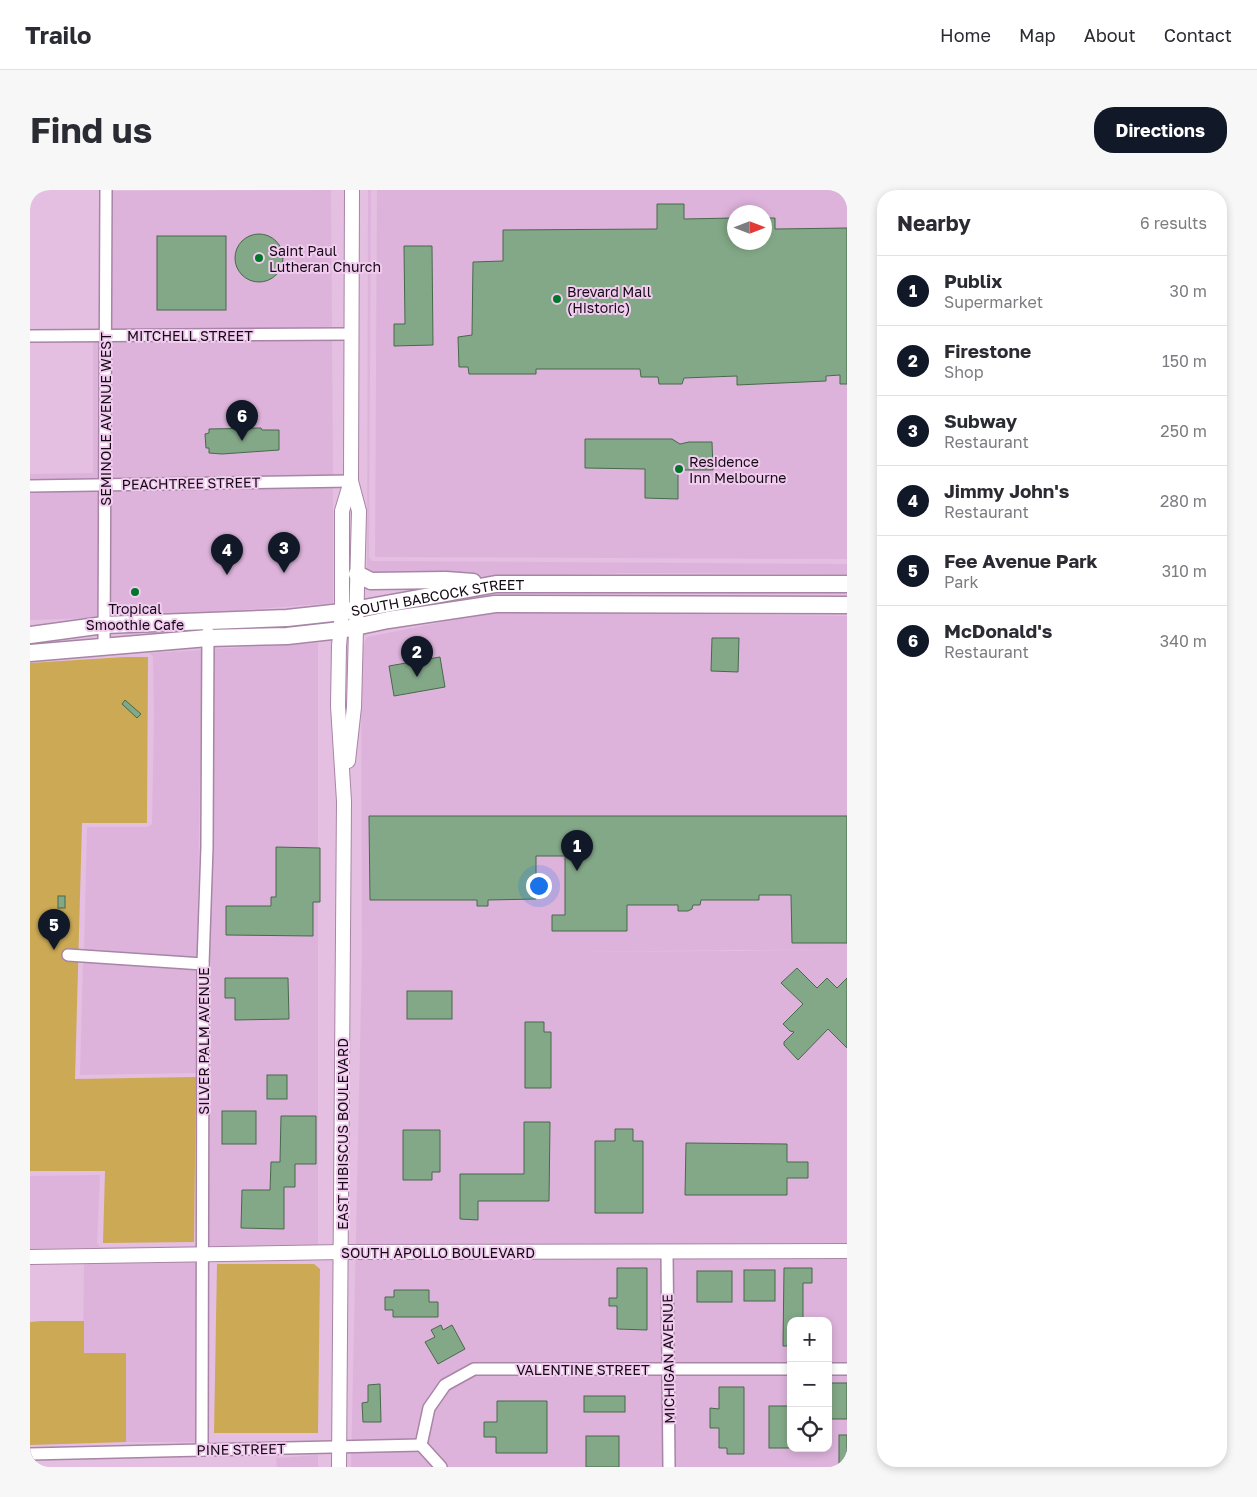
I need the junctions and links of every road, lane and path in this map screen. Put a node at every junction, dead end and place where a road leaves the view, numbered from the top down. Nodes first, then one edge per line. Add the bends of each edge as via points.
1 (106, 190) edge
2 (352, 190) edge
3 (350, 334) junction
4 (104, 335) junction
5 (30, 336) edge
6 (351, 481) junction
7 (30, 486) edge
8 (104, 486) junction
9 (357, 574) junction
10 (496, 584) junction
11 (664, 584) junction
12 (704, 584) junction
13 (847, 584) edge
14 (624, 605) junction
15 (651, 605) junction
16 (847, 605) edge
17 (349, 610) junction
18 (104, 625) junction
19 (348, 628) junction
20 (30, 635) edge
21 (208, 635) junction
22 (104, 647) junction
23 (30, 654) edge
24 (68, 955) dead end
25 (203, 964) junction
26 (667, 1251) junction
27 (847, 1251) edge
28 (342, 1252) junction
29 (203, 1254) junction
30 (30, 1257) edge
31 (668, 1369) junction
32 (787, 1369) edge
33 (832, 1369) edge
34 (847, 1369) edge
35 (421, 1444) junction
36 (339, 1446) junction
37 (202, 1450) junction
38 (30, 1454) edge
39 (339, 1467) edge
40 (441, 1467) edge
41 (669, 1467) edge

1 - 4 street, SEMINOLE AVENUE WEST
2 - 3 street
3 - 4 street, MITCHELL STREET
3 - 6 street
4 - 5 street, MITCHELL STREET
4 - 8 street, SEMINOLE AVENUE WEST
6 - 8 street, PEACHTREE STREET
6 - 9 street via 359,511
6 - 17 street via 342,512
7 - 8 street, PEACHTREE STREET
8 - 18 street, SEMINOLE AVENUE WEST
9 - 10 main road via 371,581 446,580
9 - 17 street
10 - 11 main road, SOUTH BABCOCK STREET
10 - 17 main road, SOUTH BABCOCK STREET
11 - 12 main road, SOUTH BABCOCK STREET
11 - 14 main road via 654,593
12 - 13 main road, SOUTH BABCOCK STREET
12 - 15 main road via 676,589
14 - 15 main road, SOUTH BABCOCK STREET
14 - 19 main road, SOUTH BABCOCK STREET via 495,604
15 - 16 main road, SOUTH BABCOCK STREET
17 - 18 main road, SOUTH BABCOCK STREET via 287,618
17 - 19 street, EAST HIBISCUS BOULEVARD
18 - 20 main road, SOUTH BABCOCK STREET
18 - 22 street, SEMINOLE AVENUE WEST
19 - 21 main road, SOUTH BABCOCK STREET via 287,636
19 - 28 street, EAST HIBISCUS BOULEVARD via 354,706 344,801
21 - 22 main road, SOUTH BABCOCK STREET
21 - 25 street, SILVER PALM AVENUE
22 - 23 main road, SOUTH BABCOCK STREET
24 - 25 street
25 - 29 street, SILVER PALM AVENUE
26 - 27 street, SOUTH APOLLO BOULEVARD
26 - 28 street, SOUTH APOLLO BOULEVARD
26 - 31 street, MICHIGAN AVENUE
28 - 29 street, SOUTH APOLLO BOULEVARD
28 - 36 street, EAST HIBISCUS BOULEVARD
29 - 30 street, SOUTH APOLLO BOULEVARD
29 - 37 street, SILVER PALM AVENUE
31 - 32 street, VALENTINE STREET
31 - 35 street, VALENTINE STREET via 474,1369 445,1385 429,1408
31 - 41 street, MICHIGAN AVENUE
33 - 34 street
35 - 36 street, PINE STREET
35 - 40 street
36 - 37 street, PINE STREET
36 - 39 street, EAST HIBISCUS BOULEVARD
37 - 38 street, PINE STREET

